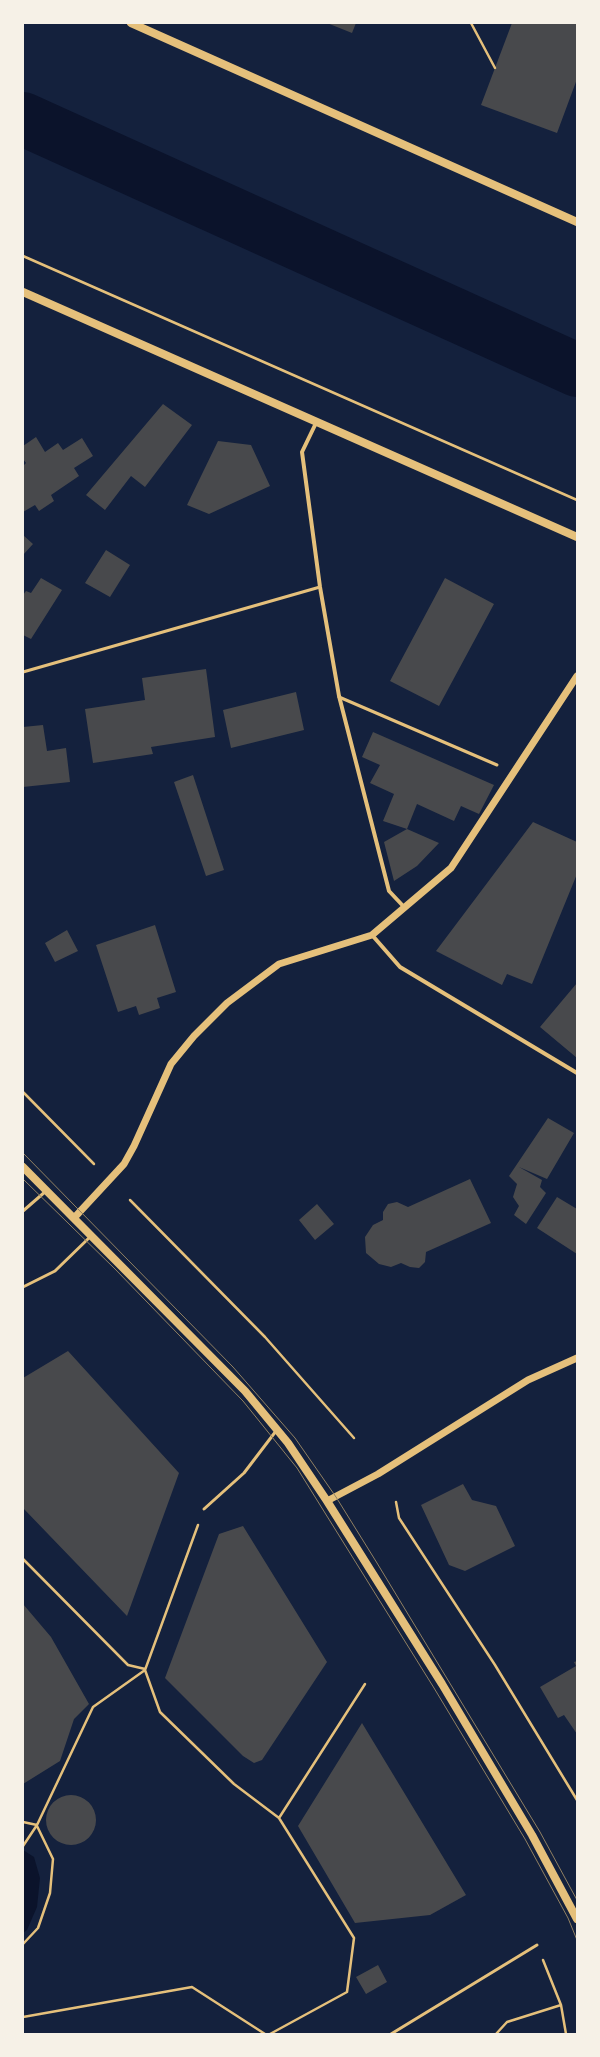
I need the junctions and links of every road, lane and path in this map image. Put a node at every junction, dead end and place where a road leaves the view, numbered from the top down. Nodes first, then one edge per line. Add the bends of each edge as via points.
1 (131, 23) edge
2 (471, 23) edge
3 (495, 68) dead end
4 (577, 222) edge
5 (23, 256) edge
6 (23, 292) edge
7 (316, 423) junction
8 (577, 500) edge
9 (577, 537) edge
10 (320, 587) junction
11 (23, 672) edge
12 (577, 676) edge
13 (339, 696) junction
14 (497, 765) dead end
15 (405, 909) junction
16 (372, 935) junction
17 (577, 1073) edge
18 (23, 1092) edge
19 (94, 1164) dead end
20 (23, 1167) edge
21 (46, 1191) junction
22 (130, 1200) dead end
23 (23, 1211) edge
24 (74, 1218) junction
25 (92, 1235) junction
26 (23, 1287) edge
27 (577, 1358) edge
28 (277, 1429) junction
29 (354, 1438) dead end
30 (327, 1501) junction
31 (396, 1502) dead end
32 (204, 1509) joint
33 (23, 1559) edge
34 (145, 1670) junction
35 (365, 1684) dead end
36 (577, 1800) edge
37 (279, 1818) junction
38 (23, 1822) edge
39 (37, 1825) junction
40 (23, 1846) edge
41 (577, 1919) edge
42 (23, 1944) edge
43 (537, 1946) joint
44 (561, 2005) junction
45 (23, 2017) edge
46 (265, 2034) edge
47 (270, 2034) edge
48 (391, 2034) edge
49 (496, 2034) edge
50 (566, 2034) edge

1 - 4 main road
2 - 3 path
5 - 8 path
6 - 7 main road
7 - 9 main road
7 - 10 street via 302,452
10 - 11 lane
10 - 13 street
12 - 15 street via 451,868
13 - 14 lane
13 - 15 street via 389,891
15 - 16 street
16 - 17 street via 400,967
16 - 24 street via 279,964 227,1003 171,1064 124,1164
18 - 19 path
20 - 21 main road
21 - 23 lane
21 - 24 main road
22 - 29 path via 265,1337
24 - 25 main road
25 - 26 lane via 55,1271
25 - 28 main road via 245,1391
27 - 30 street via 528,1380 378,1474
28 - 30 main road
28 - 32 lane via 244,1473
30 - 41 main road via 454,1704 532,1835
31 - 36 path via 399,1518 495,1665
32 - 34 path
33 - 34 path via 128,1665
34 - 37 path via 160,1712 234,1784
34 - 39 path via 93,1707
35 - 37 path
37 - 47 path via 354,1938 347,1992
38 - 39 path
39 - 40 path
39 - 42 path via 53,1859 50,1893 38,1928
43 - 44 path
43 - 48 lane
44 - 49 path via 508,2022
44 - 50 path
45 - 46 path via 192,1987

